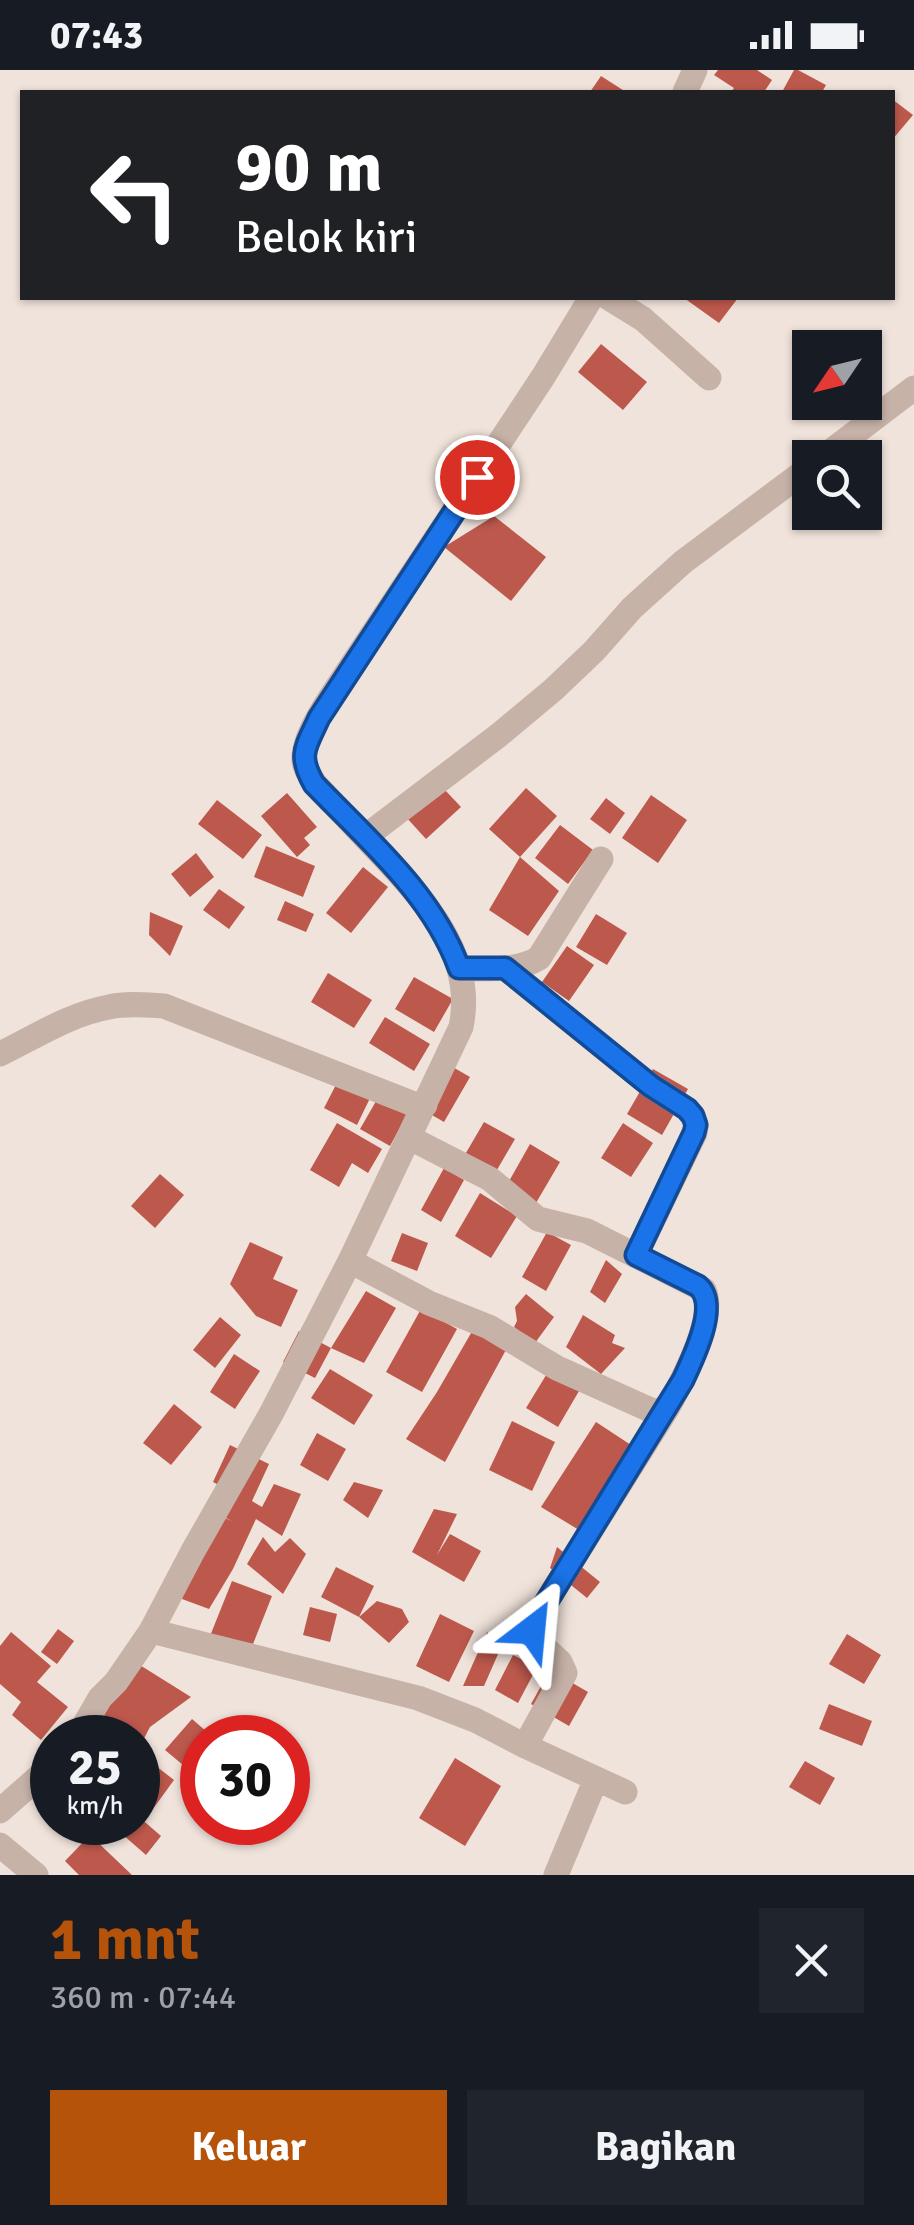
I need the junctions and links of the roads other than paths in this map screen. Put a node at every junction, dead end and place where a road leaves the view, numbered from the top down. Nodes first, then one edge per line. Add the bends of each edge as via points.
1 (590, 300) edge
2 (611, 300) edge
3 (710, 378) dead end
4 (914, 388) edge
5 (846, 440) edge
6 (792, 480) edge
7 (364, 836) junction
8 (601, 860) dead end
9 (459, 968) junction
10 (505, 968) junction
11 (0, 1054) edge
12 (425, 1106) junction
13 (410, 1138) junction
14 (636, 1255) junction
15 (350, 1261) junction
16 (668, 1407) junction
17 (151, 1631) junction
18 (90, 1715) edge
19 (525, 1746) junction
20 (596, 1779) junction
21 (30, 1784) edge
22 (625, 1792) dead end
23 (0, 1811) edge
24 (0, 1845) edge
25 (36, 1875) edge
26 (556, 1875) edge

1 - 7 street via 344,677 305,748 314,784
2 - 3 street
4 - 5 street
6 - 7 street via 684,562 500,736
7 - 9 street via 421,897
8 - 10 street via 539,958
9 - 10 street
9 - 12 street via 465,1007
10 - 14 street via 693,1116 694,1133
11 - 12 street via 81,1014 122,1005 164,1006
12 - 13 street
13 - 14 street via 484,1176 538,1219 587,1230
13 - 15 street
14 - 16 street via 707,1296 700,1340
15 - 16 street via 557,1368 655,1412
15 - 17 street
16 - 19 street via 533,1624 533,1636 565,1673
17 - 18 street
17 - 19 street via 418,1698
19 - 20 street
20 - 22 street
20 - 26 street
21 - 23 street
24 - 25 street

